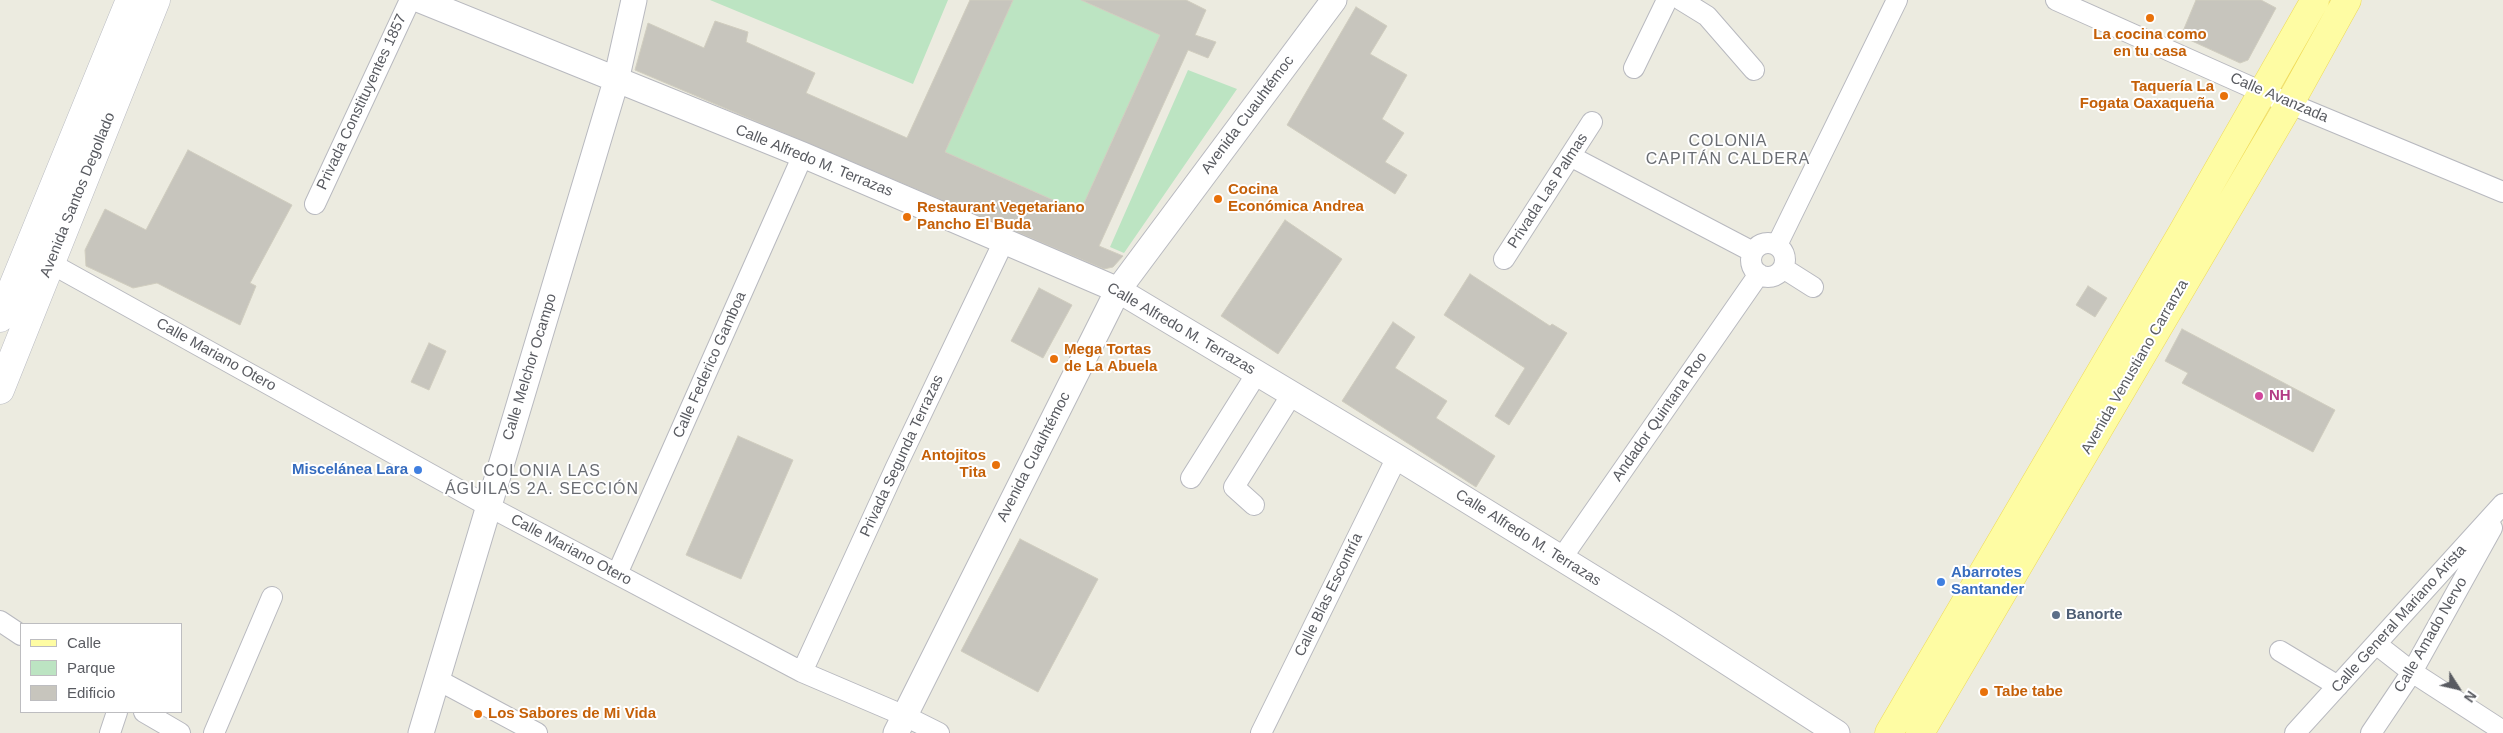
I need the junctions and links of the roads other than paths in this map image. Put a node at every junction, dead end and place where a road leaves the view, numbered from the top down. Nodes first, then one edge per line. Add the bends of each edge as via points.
1 (130, 0) edge
2 (156, 0) edge
3 (410, 0) edge
4 (634, 0) edge
5 (1334, 0) edge
6 (1667, 0) edge
7 (1681, 0) edge
8 (1897, 0) edge
9 (2056, 0) edge
10 (2315, 0) edge
11 (2347, 0) edge
12 (436, 2) edge
13 (1634, 68) dead end
14 (1754, 70) dead end
15 (616, 81) junction
16 (2262, 92) junction
17 (2290, 103) junction
18 (1592, 122) dead end
19 (803, 156) junction
20 (1570, 156) junction
21 (2503, 192) edge
22 (315, 204) dead end
23 (1004, 241) junction
24 (1777, 245) junction
25 (1753, 252) junction
26 (24, 256) junction
27 (1504, 259) dead end
28 (50, 263) junction
29 (1783, 268) junction
30 (1759, 274) junction
31 (1813, 287) dead end
32 (1118, 290) junction
33 (0, 318) edge
34 (1257, 373) junction
35 (0, 390) edge
36 (1292, 394) junction
37 (1397, 457) junction
38 (1191, 478) dead end
39 (2503, 504) edge
40 (1254, 505) dead end
41 (488, 506) junction
42 (2503, 509) edge
43 (1561, 559) junction
44 (616, 574) junction
45 (272, 597) dead end
46 (0, 621) edge
47 (20, 634) edge
48 (2376, 644) junction
49 (2280, 650) dead end
50 (802, 672) junction
51 (2412, 672) junction
52 (438, 680) junction
53 (2338, 686) junction
54 (117, 713) edge
55 (146, 713) edge
56 (901, 724) edge
57 (2503, 731) edge
58 (110, 733) edge
59 (180, 733) edge
60 (214, 733) edge
61 (421, 733) edge
62 (537, 733) edge
63 (939, 733) edge
64 (1261, 733) edge
65 (1837, 733) edge
66 (1889, 733) edge
67 (1920, 733) edge
68 (2295, 733) edge
69 (2372, 733) edge

1 - 26 main road, Avenida Santos Degollado
2 - 28 main road, Avenida Santos Degollado
3 - 22 street, Privada Constituyentes 1857
4 - 15 street, Calle Melchor Ocampo
5 - 32 street, Avenida Cuauhtémoc
6 - 13 street
7 - 14 street via 1707,16
8 - 24 street
9 - 16 street, Calle Avanzada
10 - 16 main road, Avenida Venustiano Carranza
11 - 17 main road, Avenida Venustiano Carranza
12 - 15 street, Calle Alfredo M. Terrazas
15 - 19 street, Calle Alfredo M. Terrazas
15 - 41 street, Calle Melchor Ocampo
16 - 17 street, Calle Avanzada
16 - 66 main road, Avenida Venustiano Carranza
17 - 21 street, Calle Avanzada
17 - 67 main road, Avenida Venustiano Carranza
18 - 20 street, Privada Las Palmas
19 - 23 street, Calle Alfredo M. Terrazas
19 - 44 street, Calle Federico Gamboa
20 - 25 street
20 - 27 street, Privada Las Palmas
23 - 32 street, Calle Alfredo M. Terrazas
23 - 50 street, Privada Segunda Terrazas
24 - 25 street via 1764,243
24 - 29 street via 1785,256
25 - 30 street via 1751,264
26 - 28 street, Calle Mariano Otero
26 - 33 main road, Avenida Santos Degollado
28 - 35 main road, Avenida Santos Degollado
28 - 41 street, Calle Mariano Otero
29 - 30 street via 1772,276
29 - 31 street
30 - 43 street, Andador Quintana Roo
32 - 34 street, Calle Alfredo M. Terrazas
32 - 56 street, Avenida Cuauhtémoc
34 - 36 street, Calle Alfredo M. Terrazas
34 - 38 street
36 - 37 street, Calle Alfredo M. Terrazas
36 - 40 street via 1234,487
37 - 43 street, Calle Alfredo M. Terrazas
37 - 64 street, Calle Blas Escontría
39 - 48 street, Calle General Mariano Arista
41 - 44 street, Calle Mariano Otero
41 - 52 street, Calle Melchor Ocampo
42 - 51 street, Calle Amado Nervo
43 - 65 street, Calle Alfredo M. Terrazas
44 - 50 street, Calle Mariano Otero
45 - 60 street
46 - 47 street
48 - 51 street
48 - 53 street, Calle General Mariano Arista
49 - 53 street
50 - 56 street, Calle Mariano Otero
51 - 57 street
51 - 69 street, Calle Amado Nervo
52 - 61 street, Calle Melchor Ocampo
52 - 62 street
53 - 68 street, Calle General Mariano Arista
54 - 58 street
55 - 59 street
56 - 63 street, Calle Mariano Otero

